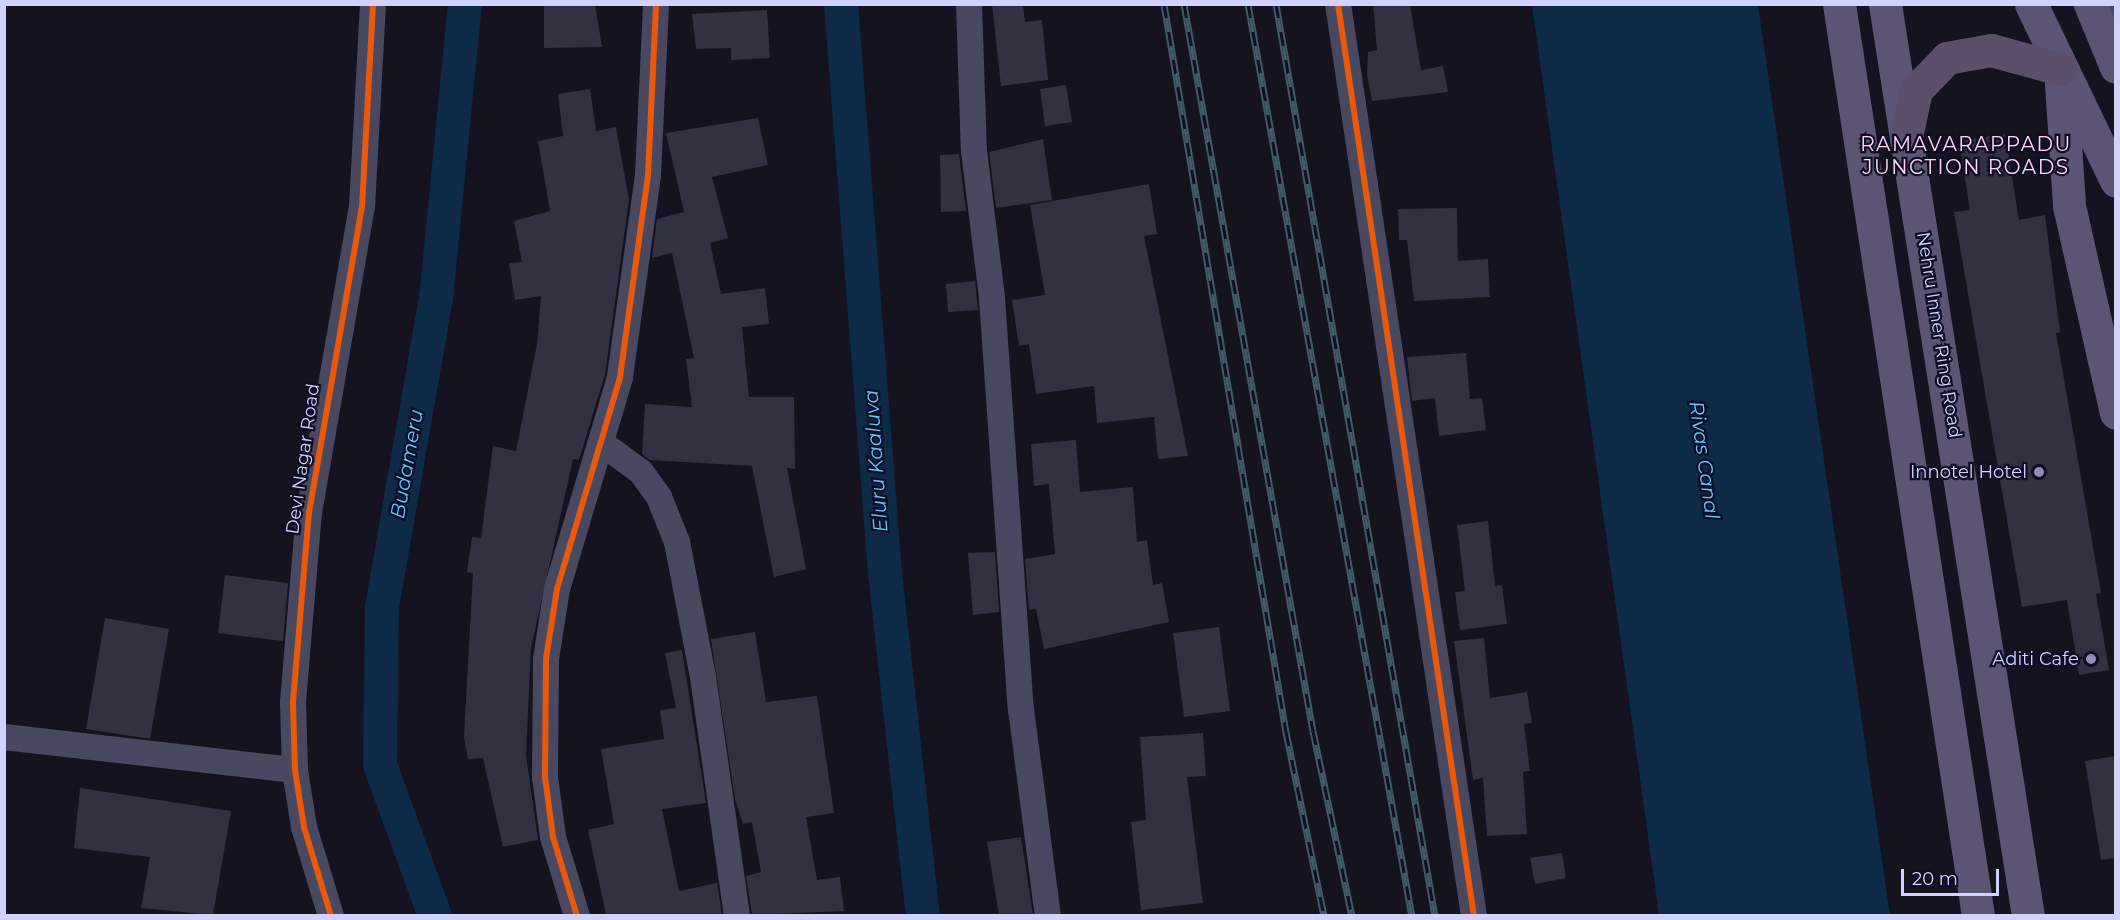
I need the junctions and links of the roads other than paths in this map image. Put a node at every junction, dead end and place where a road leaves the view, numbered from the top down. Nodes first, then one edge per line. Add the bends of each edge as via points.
1 (373, 4) edge
2 (656, 4) edge
3 (969, 4) edge
4 (1338, 4) edge
5 (1839, 4) edge
6 (1884, 4) edge
7 (2031, 4) edge
8 (2090, 4) edge
9 (2109, 4) edge
10 (2115, 14) edge
11 (2115, 67) edge
12 (2060, 69) junction
13 (1906, 137) junction
14 (2115, 181) edge
15 (2115, 413) edge
16 (603, 444) junction
17 (4, 736) edge
18 (295, 770) junction
19 (330, 915) edge
20 (577, 915) edge
21 (737, 915) edge
22 (1048, 915) edge
23 (1474, 915) edge
24 (1978, 915) edge
25 (2028, 915) edge

1 - 18 street, Devi Nagar Road via 362,207 312,490 299,610
2 - 16 street via 636,281
3 - 22 street via 974,151 992,298 1022,709
4 - 23 street
5 - 24 main road
6 - 13 main road, Nehru Inner Ring Road
7 - 12 main road
8 - 11 main road
9 - 10 street
12 - 13 highway via 1991,50 1947,58 1916,90
12 - 14 main road
12 - 15 main road via 2069,206
13 - 25 main road, Nehru Inner Ring Road
16 - 20 street via 557,589 546,659 545,777 553,837
16 - 21 street via 641,472 659,497 677,542 703,677
17 - 18 street
18 - 19 street, Devi Nagar Road via 316,878

